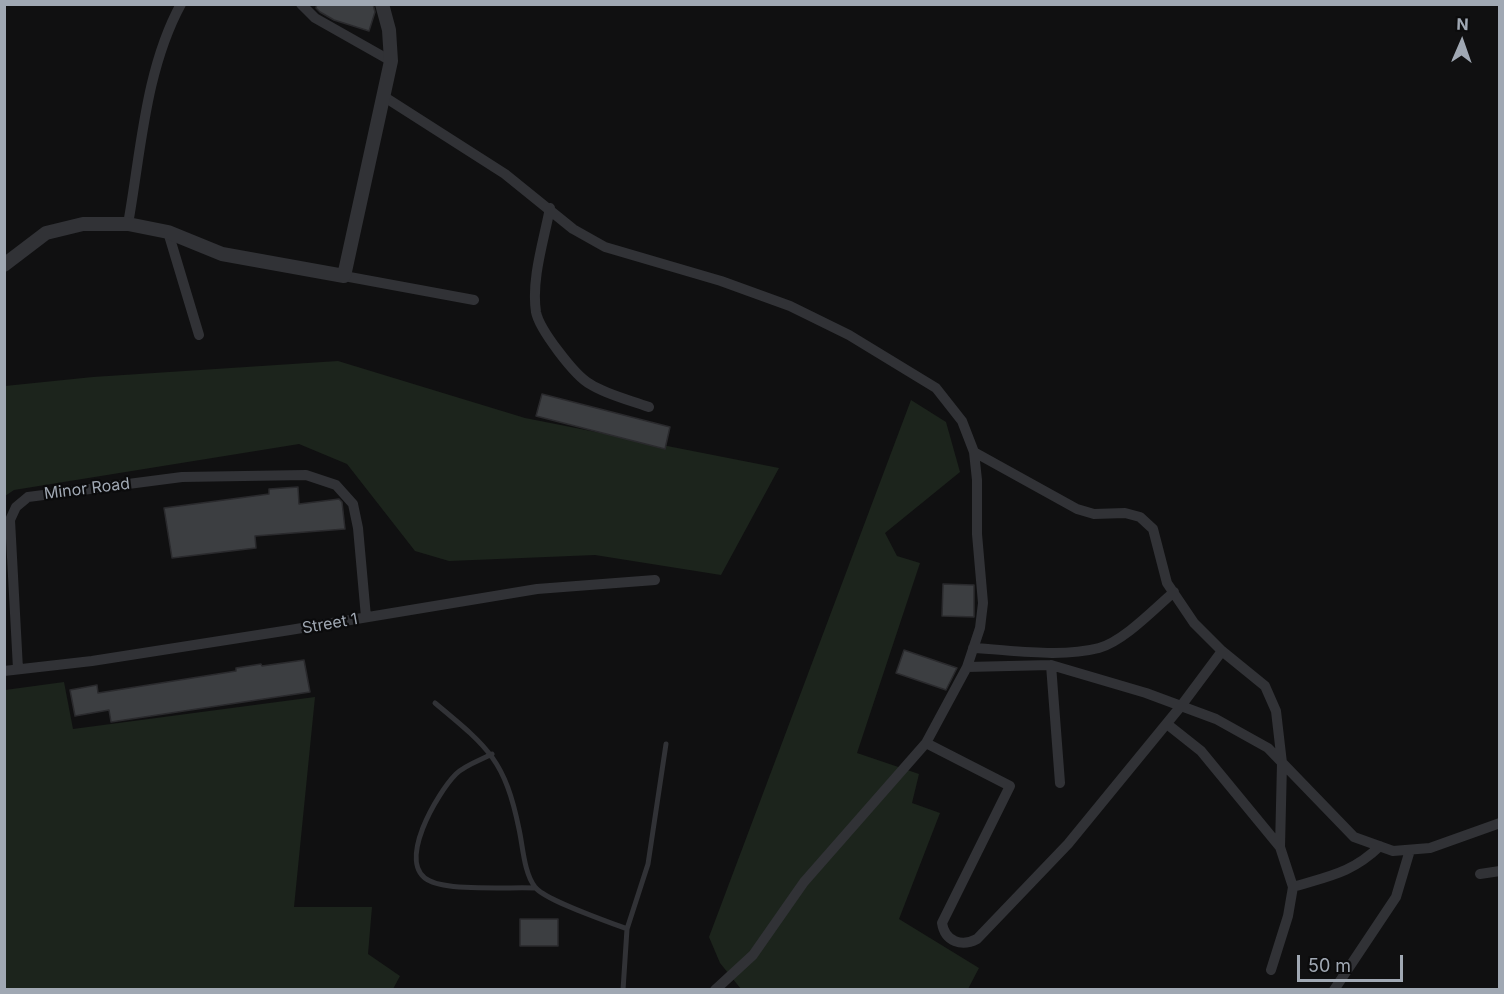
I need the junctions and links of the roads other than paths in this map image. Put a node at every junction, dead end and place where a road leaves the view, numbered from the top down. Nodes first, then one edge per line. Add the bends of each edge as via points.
1 (181, 4) edge
2 (301, 4) edge
3 (382, 4) edge
4 (391, 62) junction
5 (383, 96) junction
6 (550, 208) junction
7 (128, 224) junction
8 (168, 232) junction
9 (4, 265) edge
10 (344, 276) junction
11 (474, 300) dead end
12 (199, 335) dead end
13 (649, 407) dead end
14 (974, 452) junction
15 (655, 580) dead end
16 (1174, 592) junction
17 (366, 617) junction
18 (973, 648) junction
19 (1222, 651) junction
20 (1051, 665) junction
21 (967, 667) junction
22 (18, 669) junction
23 (4, 671) edge
24 (435, 703) dead end
25 (1181, 706) junction
26 (1167, 724) junction
27 (926, 743) junction
28 (666, 744) dead end
29 (492, 754) junction
30 (1282, 763) junction
31 (1060, 783) dead end
32 (1500, 822) edge
33 (1380, 846) junction
34 (1280, 847) junction
35 (1410, 850) junction
36 (1500, 871) edge
37 (1480, 874) dead end
38 (1293, 887) junction
39 (535, 888) junction
40 (627, 929) junction
41 (1271, 970) dead end
42 (623, 990) edge
43 (715, 990) edge
44 (1334, 990) edge

1 - 7 street via 168,28 153,79
2 - 4 street via 315,18
3 - 4 street
4 - 5 street
5 - 6 street via 505,174
5 - 10 street
6 - 13 street via 537,283 536,312 545,335 580,378
6 - 14 street via 573,229 604,247 721,281 790,306 849,335 936,388 962,422
7 - 8 street
7 - 9 street via 83,224 46,233
8 - 10 street via 222,254
8 - 12 street
10 - 11 street
14 - 16 street via 1077,509 1140,517 1153,529 1167,583
14 - 18 street via 984,603
15 - 17 street, Street 1 via 537,589
16 - 18 street via 1119,637 1100,647 1052,651
16 - 19 street via 1194,623
17 - 22 street, Street 1 via 92,661
17 - 22 street, Minor Road via 353,504 336,485 306,475 182,477 28,497 16,507 10,520
18 - 21 street
19 - 25 street
19 - 30 street via 1265,686 1276,711
20 - 21 street
20 - 25 street
20 - 31 street
21 - 27 street
22 - 23 street, Street 1
24 - 29 lane
25 - 26 street
25 - 30 street via 1216,719 1268,748
26 - 27 street via 1068,844 969,943 949,938 942,923 1010,786
26 - 34 street via 1201,751
27 - 43 street via 804,882 753,955
28 - 40 lane via 648,864
29 - 39 lane via 504,772 514,802 527,869
29 - 39 lane via 458,772 435,801 417,846 415,859 420,875 430,882 449,885
30 - 33 street via 1354,837
30 - 34 street
32 - 35 street via 1430,848
33 - 35 street via 1393,851
33 - 38 street via 1362,863 1343,872
34 - 38 street
35 - 44 street via 1396,897
36 - 37 street
38 - 41 street
39 - 40 lane
40 - 42 lane

